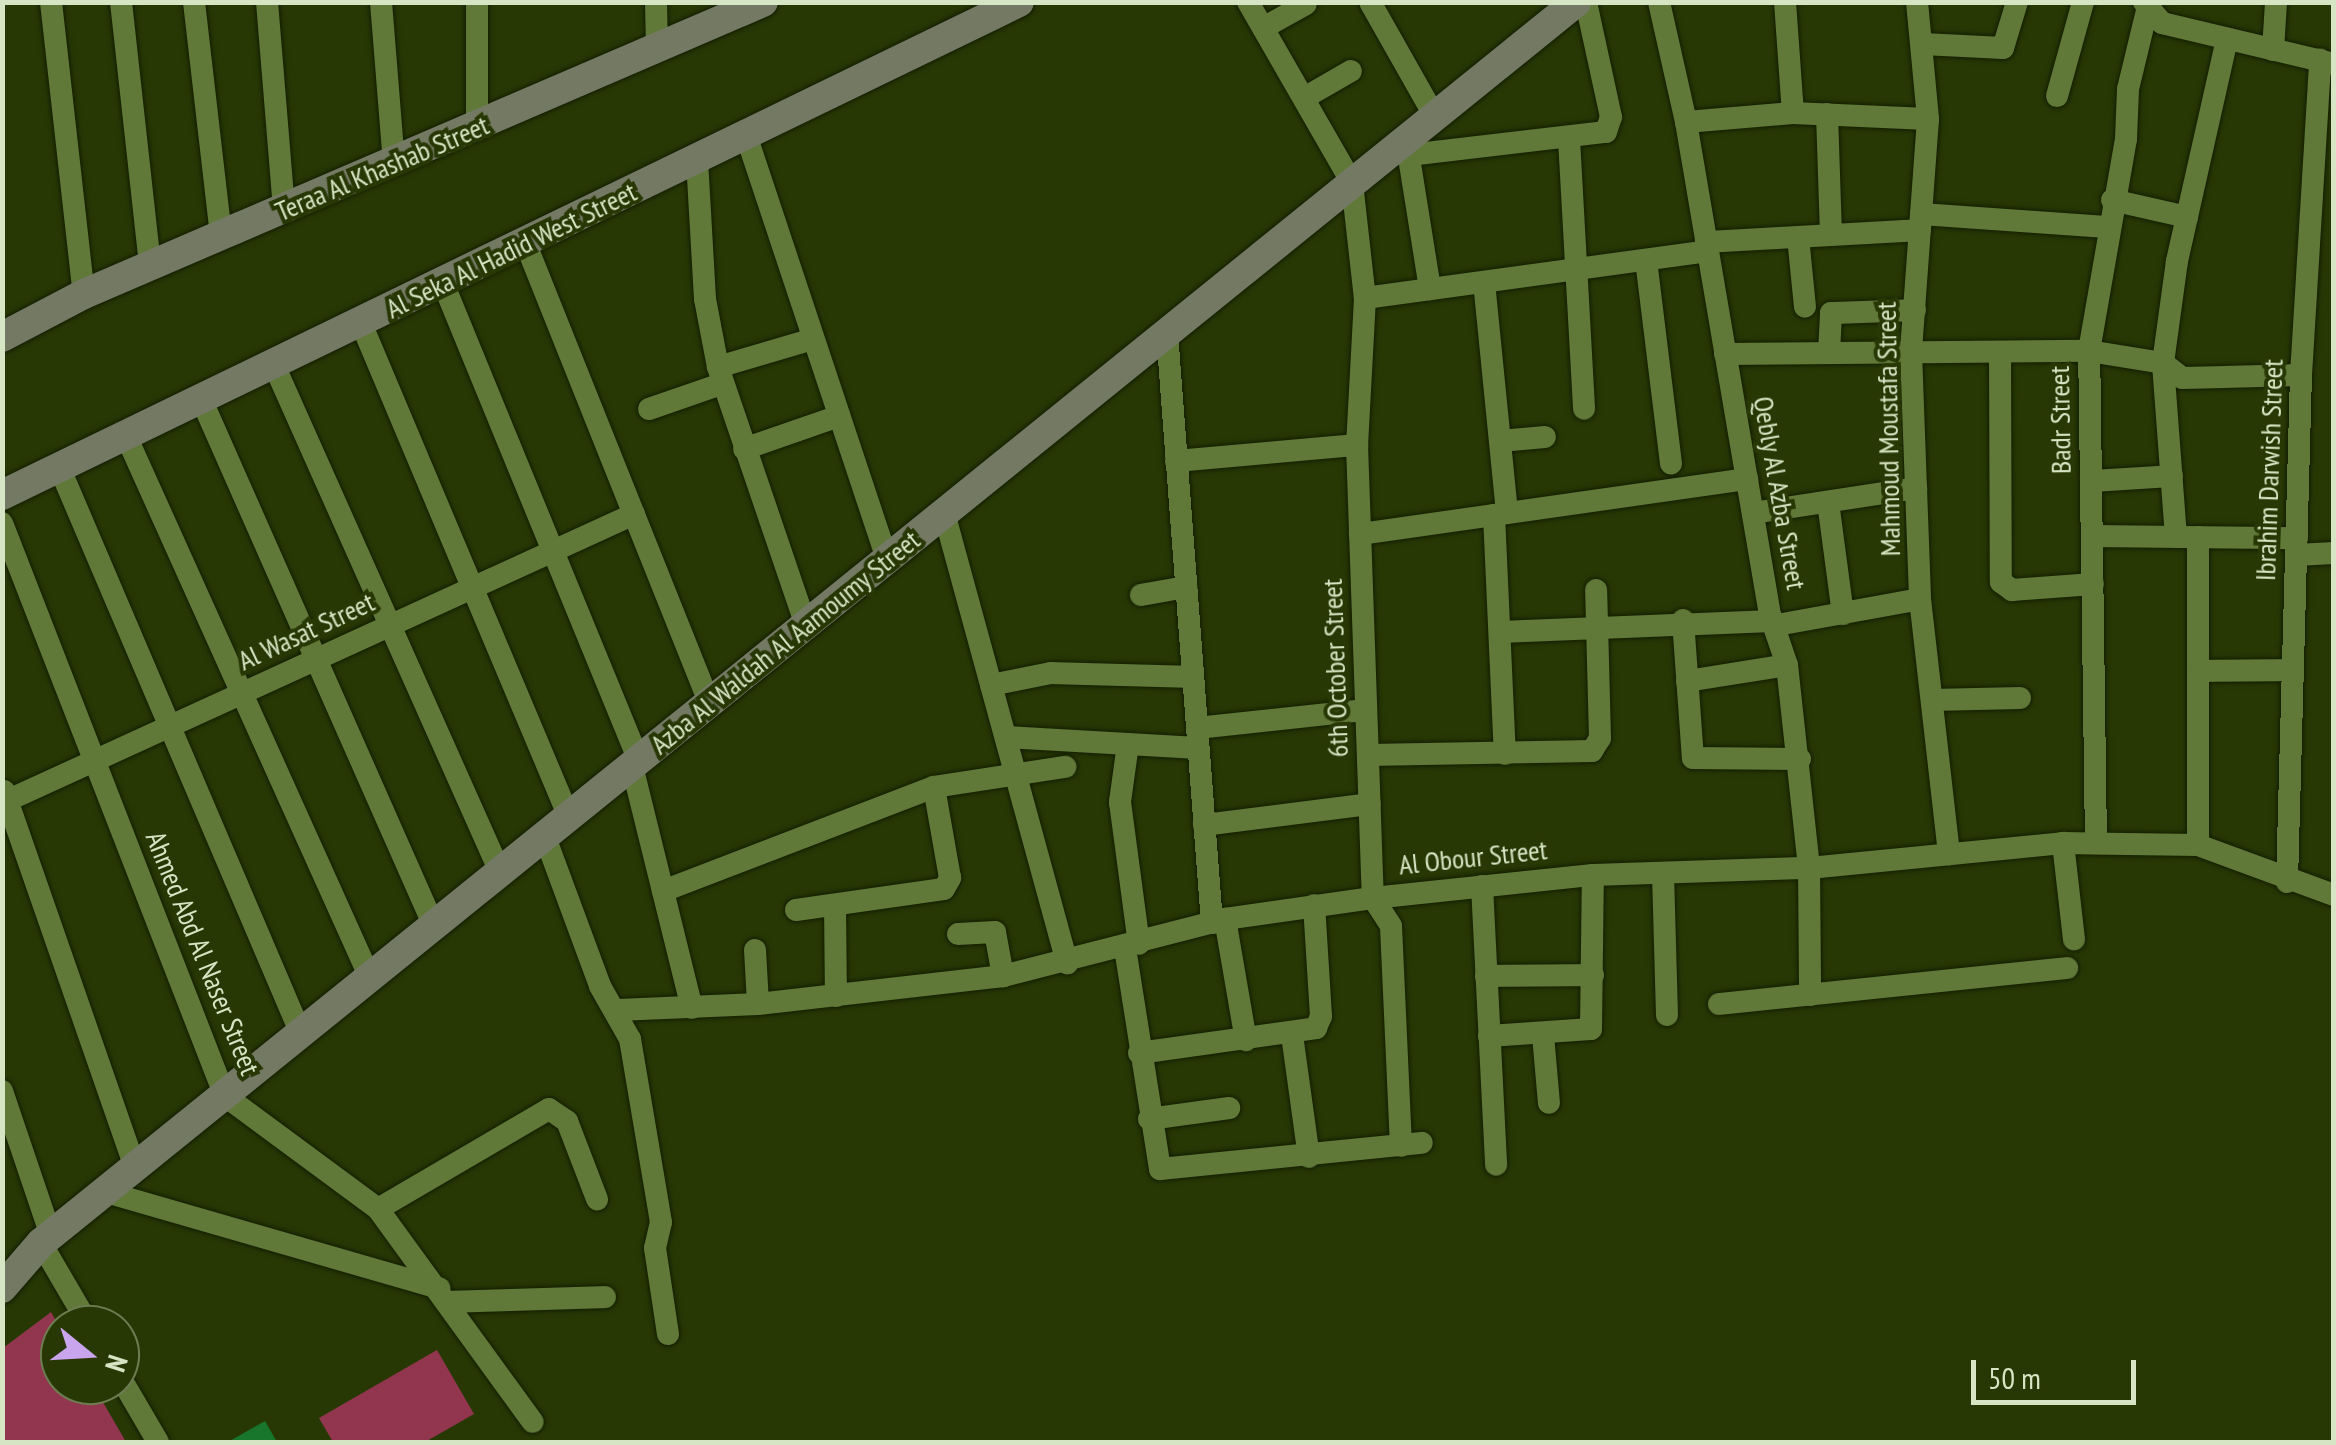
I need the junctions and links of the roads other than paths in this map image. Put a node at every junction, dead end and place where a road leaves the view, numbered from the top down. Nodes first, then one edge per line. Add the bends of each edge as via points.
1 (51, 2) edge
2 (121, 2) edge
3 (194, 2) edge
4 (268, 2) edge
5 (382, 2) edge
6 (477, 2) edge
7 (656, 2) edge
8 (763, 2) edge
9 (1018, 2) edge
10 (1248, 2) edge
11 (1370, 2) edge
12 (1576, 2) edge
13 (1586, 2) edge
14 (1659, 2) edge
15 (1785, 2) edge
16 (1917, 2) edge
17 (2016, 2) edge
18 (2082, 2) edge
19 (2276, 2) edge
20 (1306, 4) edge
21 (2148, 5) edge
22 (717, 13) edge
23 (1263, 28) junction
24 (2228, 39) junction
25 (1923, 44) junction
26 (2273, 50) junction
27 (657, 51) junction
28 (2327, 62) edge
29 (1351, 71) dead end
30 (2057, 96) dead end
31 (1304, 98) junction
32 (1793, 112) junction
33 (1827, 114) junction
34 (1434, 117) junction
35 (1928, 119) junction
36 (1686, 122) junction
37 (477, 128) junction
38 (746, 136) junction
39 (1569, 139) junction
40 (1408, 148) junction
41 (697, 160) junction
42 (394, 163) junction
43 (1352, 183) junction
44 (2112, 200) junction
45 (284, 210) junction
46 (2187, 217) junction
47 (1921, 222) junction
48 (2107, 227) junction
49 (1830, 235) junction
50 (221, 236) junction
51 (1798, 237) junction
52 (525, 242) junction
53 (1707, 247) junction
54 (1646, 260) junction
55 (150, 266) junction
56 (1576, 270) junction
57 (1484, 282) junction
58 (443, 283) junction
59 (1430, 289) junction
60 (84, 294) junction
61 (1365, 298) junction
62 (1806, 306) dead end
63 (1915, 310) junction
64 (361, 323) junction
65 (1166, 334) junction
66 (2, 337) edge
67 (813, 339) junction
68 (2090, 351) junction
69 (1912, 352) junction
70 (2000, 352) junction
71 (1830, 353) junction
72 (1725, 354) junction
73 (2162, 363) junction
74 (274, 366) junction
75 (2301, 375) junction
76 (720, 376) junction
77 (202, 401) junction
78 (649, 409) dead end
79 (1584, 409) dead end
80 (838, 416) junction
81 (1545, 437) dead end
82 (127, 438) junction
83 (1500, 441) junction
84 (1356, 445) junction
85 (744, 450) junction
86 (1176, 461) junction
87 (1671, 464) dead end
88 (60, 470) junction
89 (2172, 476) junction
90 (1747, 480) junction
91 (2091, 481) junction
92 (1916, 488) junction
93 (2, 495) edge
94 (1828, 502) junction
95 (1753, 513) junction
96 (634, 514) junction
97 (944, 514) junction
98 (1501, 514) junction
99 (2, 523) edge
100 (1360, 534) junction
101 (2092, 536) junction
102 (2187, 537) junction
103 (2296, 546) junction
104 (553, 550) junction
105 (2334, 554) edge
106 (886, 560) junction
107 (2092, 584) junction
108 (1186, 587) junction
109 (470, 589) junction
110 (1596, 590) dead end
111 (1141, 595) dead end
112 (1920, 599) junction
113 (1843, 614) junction
114 (1683, 620) junction
115 (1775, 623) junction
116 (390, 626) junction
117 (806, 626) junction
118 (1597, 626) junction
119 (1500, 632) junction
120 (316, 660) junction
121 (1787, 665) junction
122 (2293, 670) junction
123 (2198, 671) junction
124 (1193, 676) junction
125 (1686, 681) junction
126 (991, 685) junction
127 (242, 693) junction
128 (2020, 698) dead end
129 (1932, 700) junction
130 (709, 702) junction
131 (1366, 710) junction
132 (170, 726) junction
133 (1006, 737) junction
134 (1198, 738) junction
135 (1128, 744) junction
136 (1505, 754) junction
137 (1368, 755) junction
138 (1800, 759) junction
139 (95, 761) junction
140 (636, 763) junction
141 (1065, 767) dead end
142 (1014, 770) junction
143 (934, 787) junction
144 (4, 797) edge
145 (1370, 804) junction
146 (569, 817) junction
147 (1204, 825) junction
148 (545, 837) junction
149 (2063, 843) junction
150 (2096, 843) junction
151 (2198, 845) junction
152 (1949, 854) junction
153 (1809, 868) junction
154 (500, 872) junction
155 (1663, 873) junction
156 (1593, 875) junction
157 (2287, 882) junction
158 (1482, 886) junction
159 (663, 891) junction
160 (2334, 895) edge
161 (1373, 898) junction
162 (835, 905) junction
163 (1314, 905) junction
164 (796, 910) dead end
165 (1218, 921) junction
166 (434, 926) junction
167 (958, 934) dead end
168 (2074, 939) dead end
169 (1132, 946) junction
170 (754, 950) dead end
171 (1068, 963) junction
172 (2067, 968) dead end
173 (1593, 975) junction
174 (1003, 976) junction
175 (1486, 976) junction
176 (370, 978) junction
177 (1810, 995) junction
178 (836, 996) junction
179 (758, 1004) junction
180 (1719, 1004) dead end
181 (692, 1008) junction
182 (618, 1010) junction
183 (1666, 1015) dead end
184 (301, 1034) junction
185 (1543, 1035) junction
186 (1292, 1036) junction
187 (1490, 1036) junction
188 (1246, 1040) junction
189 (1139, 1053) junction
190 (2, 1092) edge
191 (224, 1096) junction
192 (1550, 1103) dead end
193 (1229, 1108) dead end
194 (1148, 1119) junction
195 (1309, 1157) junction
196 (1496, 1165) dead end
197 (135, 1168) junction
198 (106, 1192) junction
199 (597, 1199) dead end
200 (378, 1209) junction
201 (46, 1240) junction
202 (2, 1288) edge
203 (444, 1295) junction
204 (605, 1296) dead end
205 (79, 1305) edge
206 (668, 1334) dead end
207 (136, 1405) edge
208 (532, 1422) dead end
209 (158, 1442) edge

1 - 60 street
2 - 55 street
3 - 50 street
4 - 45 street
5 - 42 street
6 - 37 street
7 - 27 street
8 - 22 street, Teraa Al Khashab Street
9 - 38 street, Al Seka Al Hadid West Street
10 - 23 street
11 - 34 street
12 - 34 street, Azba Al Waldah Al Aamoumy Street
13 - 39 street via 1611,117 1602,136
14 - 36 street, Qebly Al Azba Street
15 - 32 street
16 - 25 street, Mahmoud Moustafa Street
17 - 25 street via 2003,48
18 - 30 street
19 - 26 street
20 - 23 street
21 - 24 street via 2162,24
21 - 44 street, Badr Street
22 - 27 street, Teraa Al Khashab Street
23 - 31 street
24 - 26 street
24 - 46 street
25 - 35 street, Mahmoud Moustafa Street
26 - 28 street
27 - 37 street, Teraa Al Khashab Street
28 - 75 street, Ibrahim Darwish Street
29 - 31 street
31 - 43 street
32 - 33 street
32 - 36 street
33 - 35 street
33 - 49 street
34 - 40 street, Azba Al Waldah Al Aamoumy Street
35 - 47 street, Mahmoud Moustafa Street
36 - 53 street, Qebly Al Azba Street
37 - 42 street, Teraa Al Khashab Street
38 - 41 street, Al Seka Al Hadid West Street
38 - 67 street
39 - 40 street
39 - 56 street
40 - 43 street, Azba Al Waldah Al Aamoumy Street
40 - 59 street
41 - 52 street, Al Seka Al Hadid West Street
41 - 76 street via 698,230
42 - 45 street, Teraa Al Khashab Street
43 - 61 street, 6th October Street
43 - 65 street, Azba Al Waldah Al Aamoumy Street
44 - 46 street
44 - 48 street, Badr Street
45 - 50 street, Teraa Al Khashab Street
46 - 73 street
47 - 48 street
47 - 49 street
47 - 63 street, Mahmoud Moustafa Street
48 - 68 street, Badr Street
49 - 51 street
50 - 55 street, Teraa Al Khashab Street
51 - 53 street
51 - 62 street
52 - 58 street, Al Seka Al Hadid West Street
52 - 96 street
53 - 54 street
53 - 72 street, Qebly Al Azba Street
54 - 56 street
54 - 87 street
55 - 60 street, Teraa Al Khashab Street
56 - 57 street
56 - 79 street
57 - 59 street
57 - 83 street
58 - 64 street, Al Seka Al Hadid West Street
58 - 104 street
59 - 61 street
60 - 66 street, Teraa Al Khashab Street
61 - 84 street, 6th October Street
63 - 69 street, Mahmoud Moustafa Street
63 - 71 street via 1831,313
64 - 74 street, Al Seka Al Hadid West Street
64 - 109 street
65 - 86 street
65 - 97 street, Azba Al Waldah Al Aamoumy Street
67 - 76 street
67 - 80 street
68 - 70 street
68 - 73 street
68 - 91 street, Badr Street
69 - 70 street
69 - 71 street
69 - 92 street, Mahmoud Moustafa Street
70 - 107 street via 2001,582 2012,590
71 - 72 street
72 - 90 street, Qebly Al Azba Street
73 - 75 street via 2182,378
73 - 89 street
74 - 77 street, Al Seka Al Hadid West Street
74 - 116 street
75 - 103 street, Ibrahim Darwish Street
76 - 78 street
76 - 85 street
77 - 82 street, Al Seka Al Hadid West Street
77 - 120 street
80 - 85 street
80 - 106 street
81 - 83 street
82 - 88 street, Al Seka Al Hadid West Street
82 - 127 street
83 - 98 street
84 - 86 street
84 - 100 street, 6th October Street
85 - 117 street
86 - 108 street
88 - 93 street, Al Seka Al Hadid West Street
88 - 132 street
89 - 91 street
89 - 102 street
90 - 95 street, Qebly Al Azba Street
90 - 98 street
91 - 101 street, Badr Street
92 - 94 street
92 - 112 street, Mahmoud Moustafa Street
94 - 95 street
94 - 113 street
95 - 115 street, Qebly Al Azba Street
96 - 104 street, Al Wasat Street
96 - 130 street
97 - 106 street, Azba Al Waldah Al Aamoumy Street
97 - 126 street
98 - 100 street
98 - 119 street
99 - 139 street, Ahmed Abd Al Naser Street
100 - 131 street, 6th October Street
101 - 102 street
101 - 107 street, Badr Street
102 - 103 street
102 - 123 street
103 - 105 street
103 - 122 street, Ibrahim Darwish Street
104 - 109 street, Al Wasat Street
104 - 140 street
106 - 117 street, Azba Al Waldah Al Aamoumy Street
107 - 150 street, Badr Street
108 - 111 street
108 - 124 street
109 - 116 street, Al Wasat Street
109 - 146 street
110 - 118 street
112 - 113 street
112 - 129 street, Mahmoud Moustafa Street
113 - 115 street
114 - 115 street via 1702,627
114 - 118 street
114 - 125 street
115 - 121 street, Qebly Al Azba Street
116 - 120 street, Al Wasat Street
116 - 154 street
117 - 130 street, Azba Al Waldah Al Aamoumy Street
118 - 119 street
118 - 136 street via 1596,747
119 - 136 street
120 - 127 street, Al Wasat Street
120 - 166 street
121 - 125 street
121 - 138 street, Qebly Al Azba Street
122 - 123 street
122 - 157 street, Ibrahim Darwish Street
123 - 151 street
124 - 126 street via 1051,673
124 - 134 street
125 - 138 street via 1695,760
126 - 133 street
127 - 132 street, Al Wasat Street
127 - 176 street
128 - 129 street
129 - 152 street, Mahmoud Moustafa Street
130 - 140 street, Azba Al Waldah Al Aamoumy Street
131 - 134 street
131 - 137 street, 6th October Street
132 - 139 street, Al Wasat Street
132 - 184 street
133 - 135 street
133 - 142 street
134 - 135 street
134 - 147 street
135 - 169 street via 1120,802
136 - 137 street
137 - 145 street, 6th October Street
138 - 153 street, Qebly Al Azba Street
139 - 144 street, Al Wasat Street
139 - 191 street, Ahmed Abd Al Naser Street
140 - 146 street, Azba Al Waldah Al Aamoumy Street
140 - 159 street
141 - 142 street
142 - 143 street
142 - 171 street
143 - 159 street
143 - 162 street via 947,886
144 - 197 street
145 - 147 street
145 - 161 street, 6th October Street
146 - 148 street, Azba Al Waldah Al Aamoumy Street
147 - 165 street
148 - 154 street, Azba Al Waldah Al Aamoumy Street
148 - 182 street via 600,986
149 - 150 street, Al Obour Street
149 - 152 street, Al Obour Street
149 - 168 street
150 - 151 street, Al Obour Street
151 - 157 street, Al Obour Street
152 - 153 street, Al Obour Street
153 - 155 street, Al Obour Street
153 - 177 street, Qebly Al Azba Street
154 - 166 street, Azba Al Waldah Al Aamoumy Street
155 - 156 street, Al Obour Street
155 - 183 street
156 - 158 street, Al Obour Street
156 - 173 street
157 - 160 street, Al Obour Street
158 - 161 street, Al Obour Street
158 - 175 street
159 - 181 street
161 - 163 street, Al Obour Street
161 - 195 street, 6th October Street via 1391,926 1412,1144
162 - 164 street
162 - 178 street
163 - 165 street, Al Obour Street
163 - 186 street via 1321,1016 1310,1032
165 - 169 street, Al Obour Street
165 - 188 street
166 - 176 street, Azba Al Waldah Al Aamoumy Street
167 - 174 street via 995,932
169 - 171 street, Al Obour Street
169 - 189 street
170 - 179 street
171 - 174 street, Al Obour Street
172 - 177 street
173 - 175 street
173 - 185 street via 1591,1030
174 - 178 street, Al Obour Street
175 - 187 street
176 - 184 street, Azba Al Waldah Al Aamoumy Street
177 - 180 street
178 - 179 street, Al Obour Street
179 - 181 street, Al Obour Street
181 - 182 street, Al Obour Street
182 - 206 street via 630,1038 660,1222 654,1248
184 - 191 street, Azba Al Waldah Al Aamoumy Street
185 - 187 street
185 - 192 street
186 - 188 street
186 - 195 street
187 - 196 street
188 - 189 street
189 - 194 street
190 - 201 street
191 - 197 street, Azba Al Waldah Al Aamoumy Street
191 - 200 street, Ahmed Abd Al Naser Street
193 - 194 street
194 - 195 street via 1155,1163 1163,1170
197 - 198 street, Azba Al Waldah Al Aamoumy Street
198 - 201 street, Azba Al Waldah Al Aamoumy Street
198 - 203 street
199 - 200 street via 564,1116 549,1110
200 - 203 street, Ahmed Abd Al Naser Street
201 - 202 street, Azba Al Waldah Al Aamoumy Street
201 - 205 street
203 - 204 street
203 - 208 street, Ahmed Abd Al Naser Street
207 - 209 street

